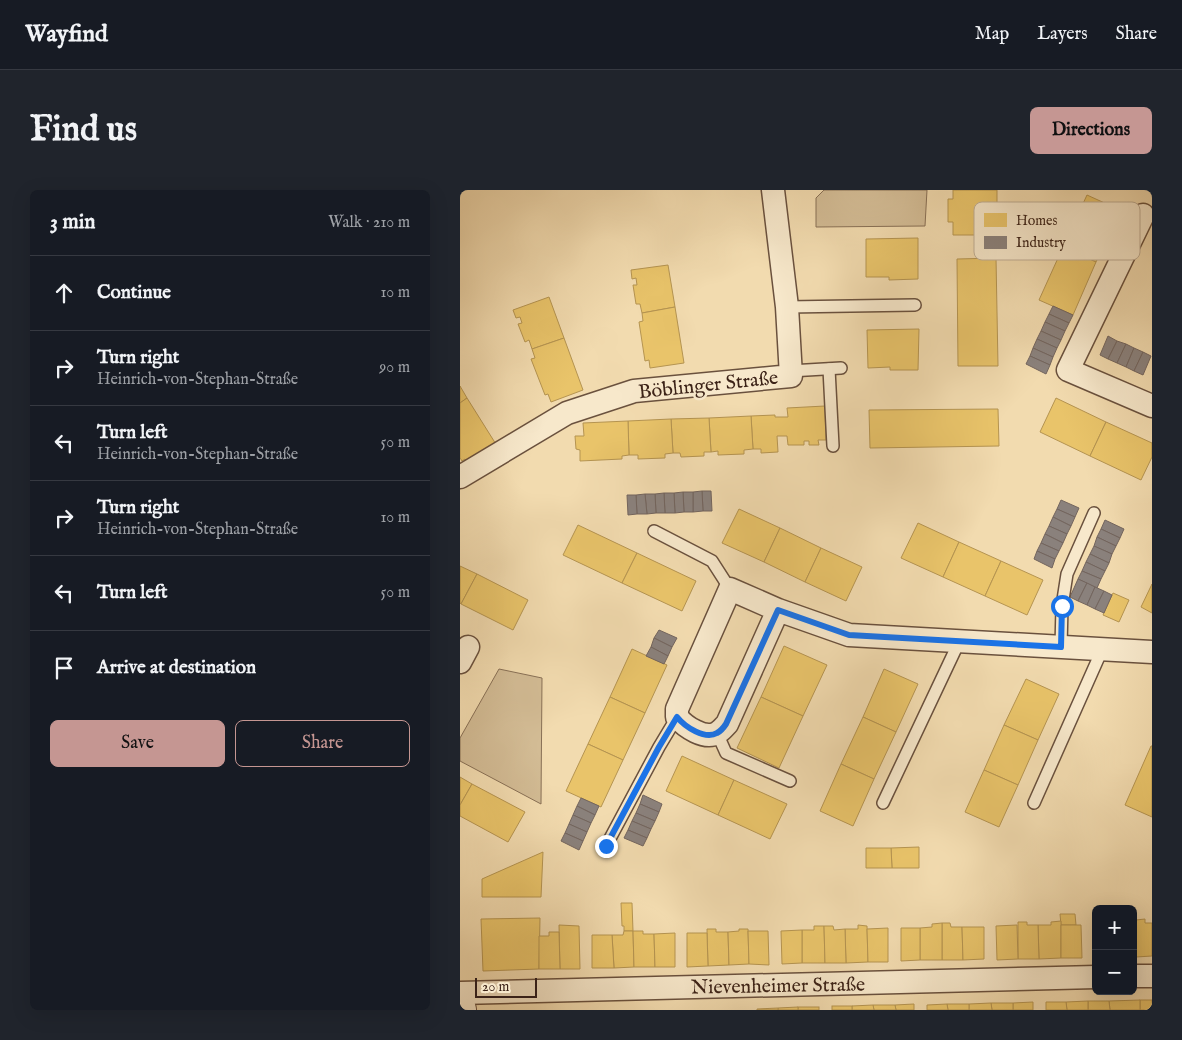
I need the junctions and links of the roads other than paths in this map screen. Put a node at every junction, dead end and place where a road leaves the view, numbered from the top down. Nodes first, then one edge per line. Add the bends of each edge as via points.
1 (773, 190) edge
2 (1143, 215) dead end
3 (1140, 221) edge
4 (1121, 260) edge
5 (915, 305) dead end
6 (787, 307) junction
7 (790, 371) junction
8 (1152, 406) edge
9 (833, 446) dead end
10 (460, 477) edge
11 (1094, 513) dead end
12 (654, 531) dead end
13 (730, 589) junction
14 (778, 610) junction
15 (959, 642) junction
16 (1061, 647) junction
17 (1102, 650) junction
18 (1152, 652) edge
19 (677, 717) junction
20 (717, 734) junction
21 (790, 781) dead end
22 (1034, 803) dead end
23 (884, 804) dead end
24 (606, 846) dead end
25 (1137, 976) edge
26 (1152, 976) edge
27 (1092, 977) edge
28 (460, 992) edge
29 (460, 1002) edge
30 (462, 1010) edge

1 - 6 street, Böblinger Straße
2 - 3 street
4 - 8 street via 1068,370
5 - 6 lane
6 - 7 street, Böblinger Straße
7 - 9 lane via 835,368
7 - 10 street, Böblinger Straße via 791,376 634,390 567,413
11 - 16 lane via 1067,574
12 - 13 lane via 712,561
13 - 14 street
13 - 19 street via 677,709
14 - 15 street via 849,635
14 - 20 street via 726,724
15 - 16 street
15 - 23 lane
16 - 17 street
17 - 18 street
17 - 22 lane
19 - 20 street via 683,724 706,735
19 - 24 lane
20 - 21 lane via 726,753
25 - 26 street
27 - 28 street, Nievenheimer Straße
29 - 30 street

